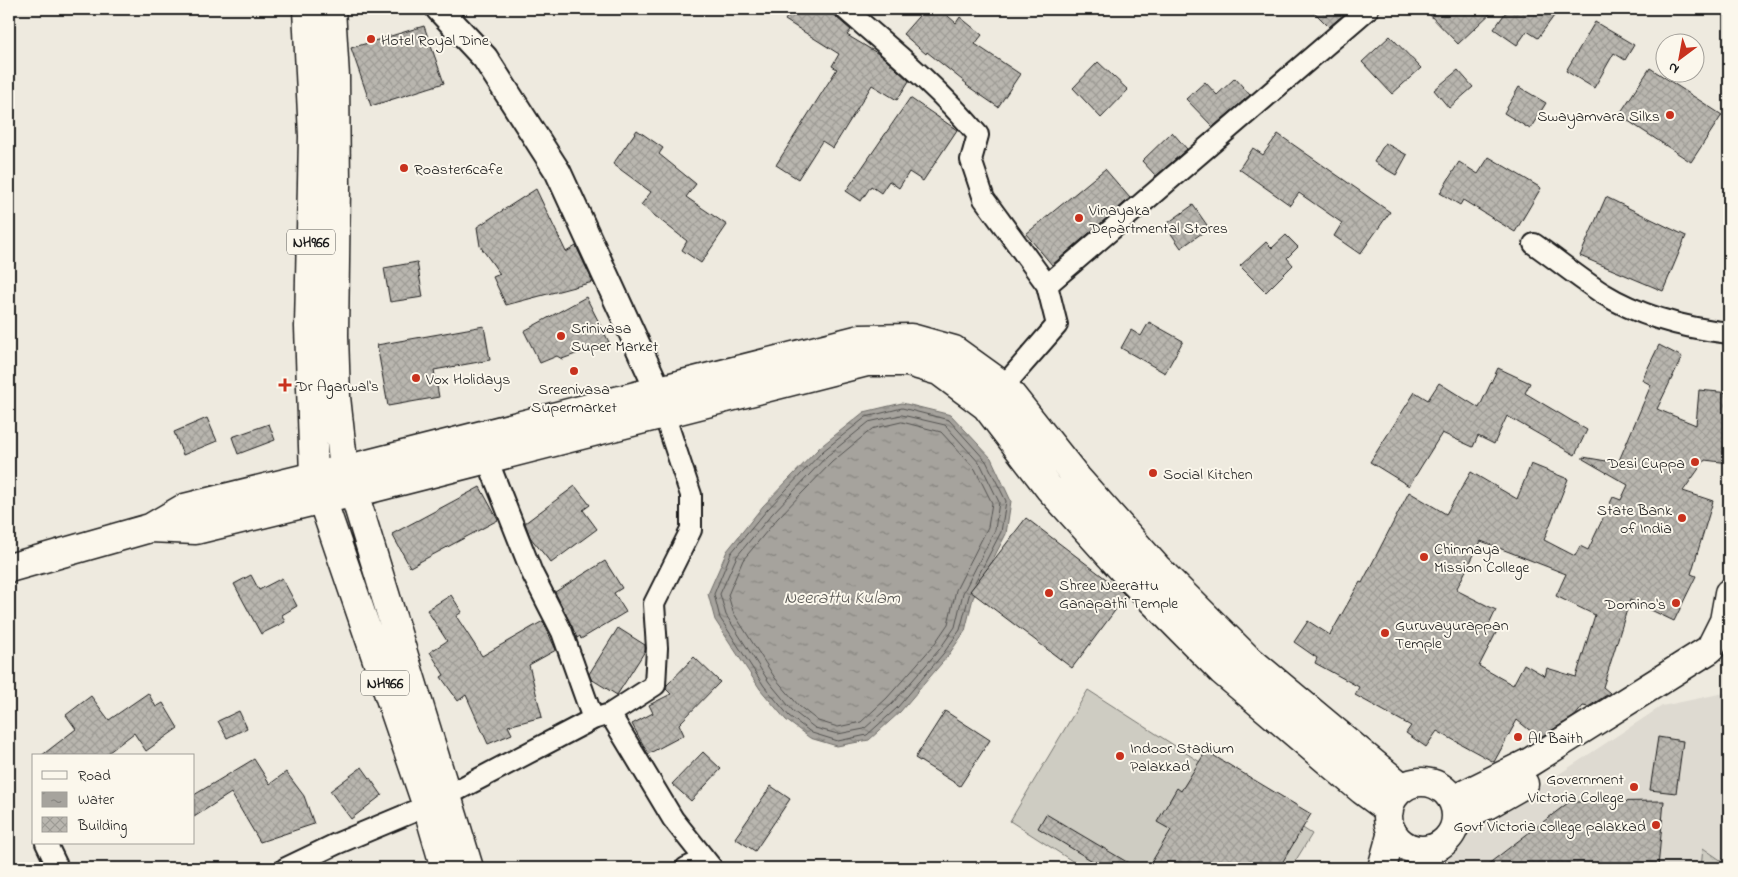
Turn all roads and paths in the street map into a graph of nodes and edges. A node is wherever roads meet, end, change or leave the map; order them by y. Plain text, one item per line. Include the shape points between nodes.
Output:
1 (306, 9) edge
2 (331, 9) edge
3 (439, 9) edge
4 (845, 9) edge
5 (1368, 9) edge
6 (1534, 244) dead end
7 (1047, 285) junction
8 (1729, 333) edge
9 (995, 396) junction
10 (661, 402) junction
11 (487, 459) junction
12 (349, 482) junction
13 (318, 488) junction
14 (9, 568) edge
15 (1729, 593) edge
16 (1727, 623) edge
17 (1729, 652) edge
18 (602, 717) junction
19 (438, 801) junction
20 (1455, 809) junction
21 (1395, 810) junction
22 (46, 844) edge
23 (1428, 859) edge
24 (708, 864) edge
25 (58, 868) edge
26 (286, 868) edge
27 (445, 868) edge
28 (469, 868) edge
29 (686, 868) edge
30 (1382, 868) edge

1 - 13 main road, NH966 via 313,136 309,326
2 - 12 main road, NH966 via 336,186 336,397
3 - 10 street via 485,58 558,172
4 - 7 street via 954,106 978,135 972,160 984,199
5 - 7 street
6 - 8 street via 1603,294 1643,313 1693,328
7 - 9 street via 1057,325
9 - 10 main road via 939,371 908,362 867,362
9 - 21 main road via 1049,488 1133,581 1222,671 1362,790
10 - 11 main road
10 - 12 main road
10 - 18 street via 691,495 691,530 654,604 655,685
11 - 12 main road
11 - 18 street via 532,573
12 - 13 main road
12 - 19 main road, NH966
13 - 14 main road via 196,530 150,528
13 - 19 main road, NH966
15 - 16 main road
16 - 20 main road via 1710,649
17 - 20 main road via 1511,793
18 - 19 street
18 - 24 street
19 - 26 street
19 - 27 main road, NH966
19 - 28 main road, NH966
20 - 21 main road via 1443,789 1430,783 1416,783
20 - 23 main road via 1453,832
21 - 23 main road via 1402,843
21 - 30 main road
22 - 25 street
24 - 29 street

